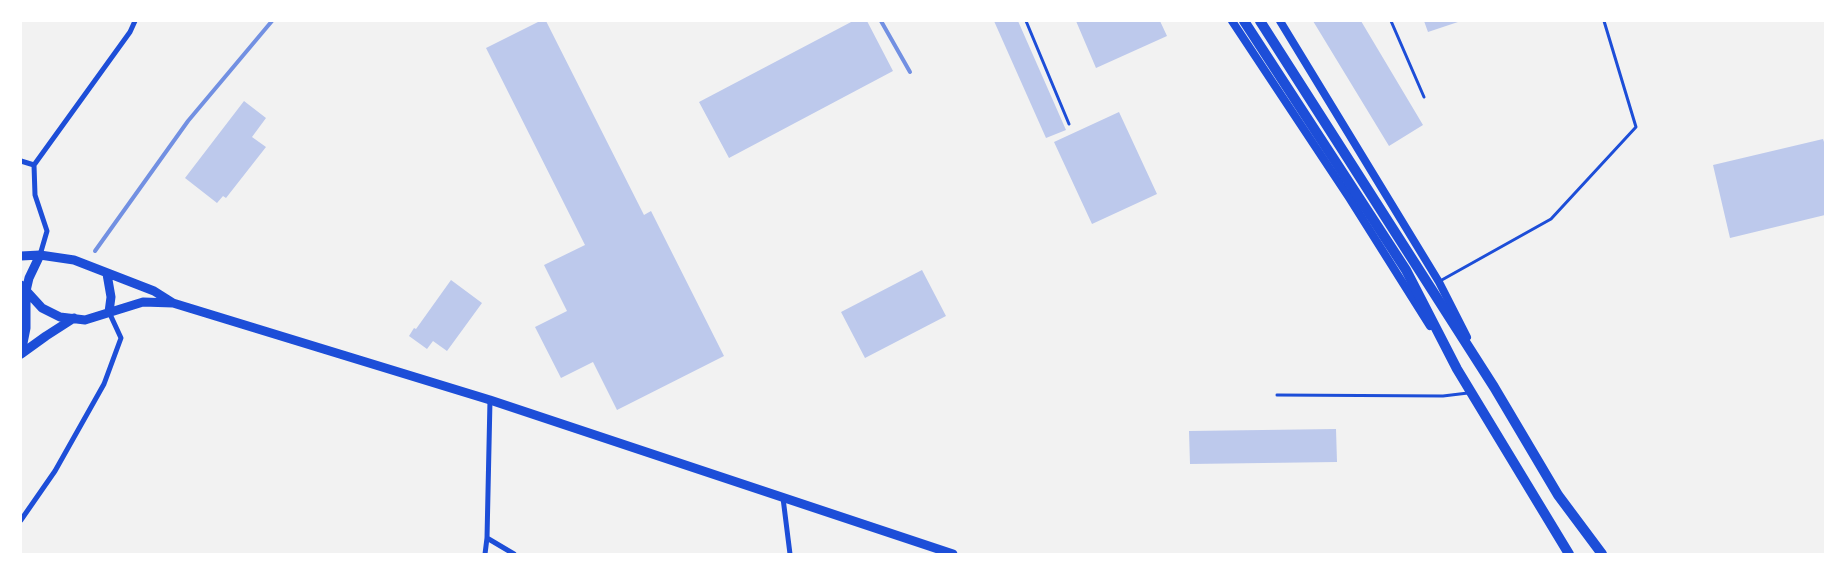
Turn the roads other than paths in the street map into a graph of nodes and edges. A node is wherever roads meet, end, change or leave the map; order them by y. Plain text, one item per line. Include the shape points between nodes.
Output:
1 (135, 21) edge
2 (1026, 21) edge
3 (1232, 21) edge
4 (1244, 21) edge
5 (1260, 21) edge
6 (1280, 21) edge
7 (1391, 21) edge
8 (1604, 21) edge
9 (1424, 97) dead end
10 (1069, 124) dead end
11 (21, 161) edge
12 (34, 165) junction
13 (21, 256) edge
14 (40, 256) junction
15 (107, 274) junction
16 (1439, 282) junction
17 (24, 288) edge
18 (173, 303) junction
19 (109, 312) junction
20 (74, 318) junction
21 (21, 354) edge
22 (1456, 369) junction
23 (1494, 388) junction
24 (1471, 392) junction
25 (1277, 395) dead end
26 (490, 400) junction
27 (783, 498) junction
28 (21, 520) edge
29 (487, 538) junction
30 (790, 553) edge
31 (485, 554) edge
32 (514, 554) edge
33 (953, 554) edge
34 (1570, 554) edge
35 (1602, 554) edge

1 - 12 street
2 - 10 lane
3 - 22 street via 1399,275
4 - 22 highway via 1406,270
5 - 23 highway
6 - 16 street
7 - 9 lane
8 - 16 lane via 1636,127 1550,219
11 - 12 street
12 - 14 street via 36,195 47,231
13 - 14 main road
14 - 15 main road via 74,260
14 - 17 main road
15 - 18 main road via 154,291
15 - 19 main road via 111,297
16 - 23 street
17 - 20 main road via 42,308 60,317
17 - 21 main road via 26,328
18 - 19 main road via 143,302
18 - 26 main road
19 - 20 main road via 85,320
19 - 28 street via 121,338 104,384 55,471
20 - 21 main road
22 - 24 highway
23 - 35 highway via 1558,495
24 - 25 lane via 1443,396
24 - 34 highway
26 - 27 main road
26 - 29 street
27 - 30 street
27 - 33 main road
29 - 31 street
29 - 32 street

